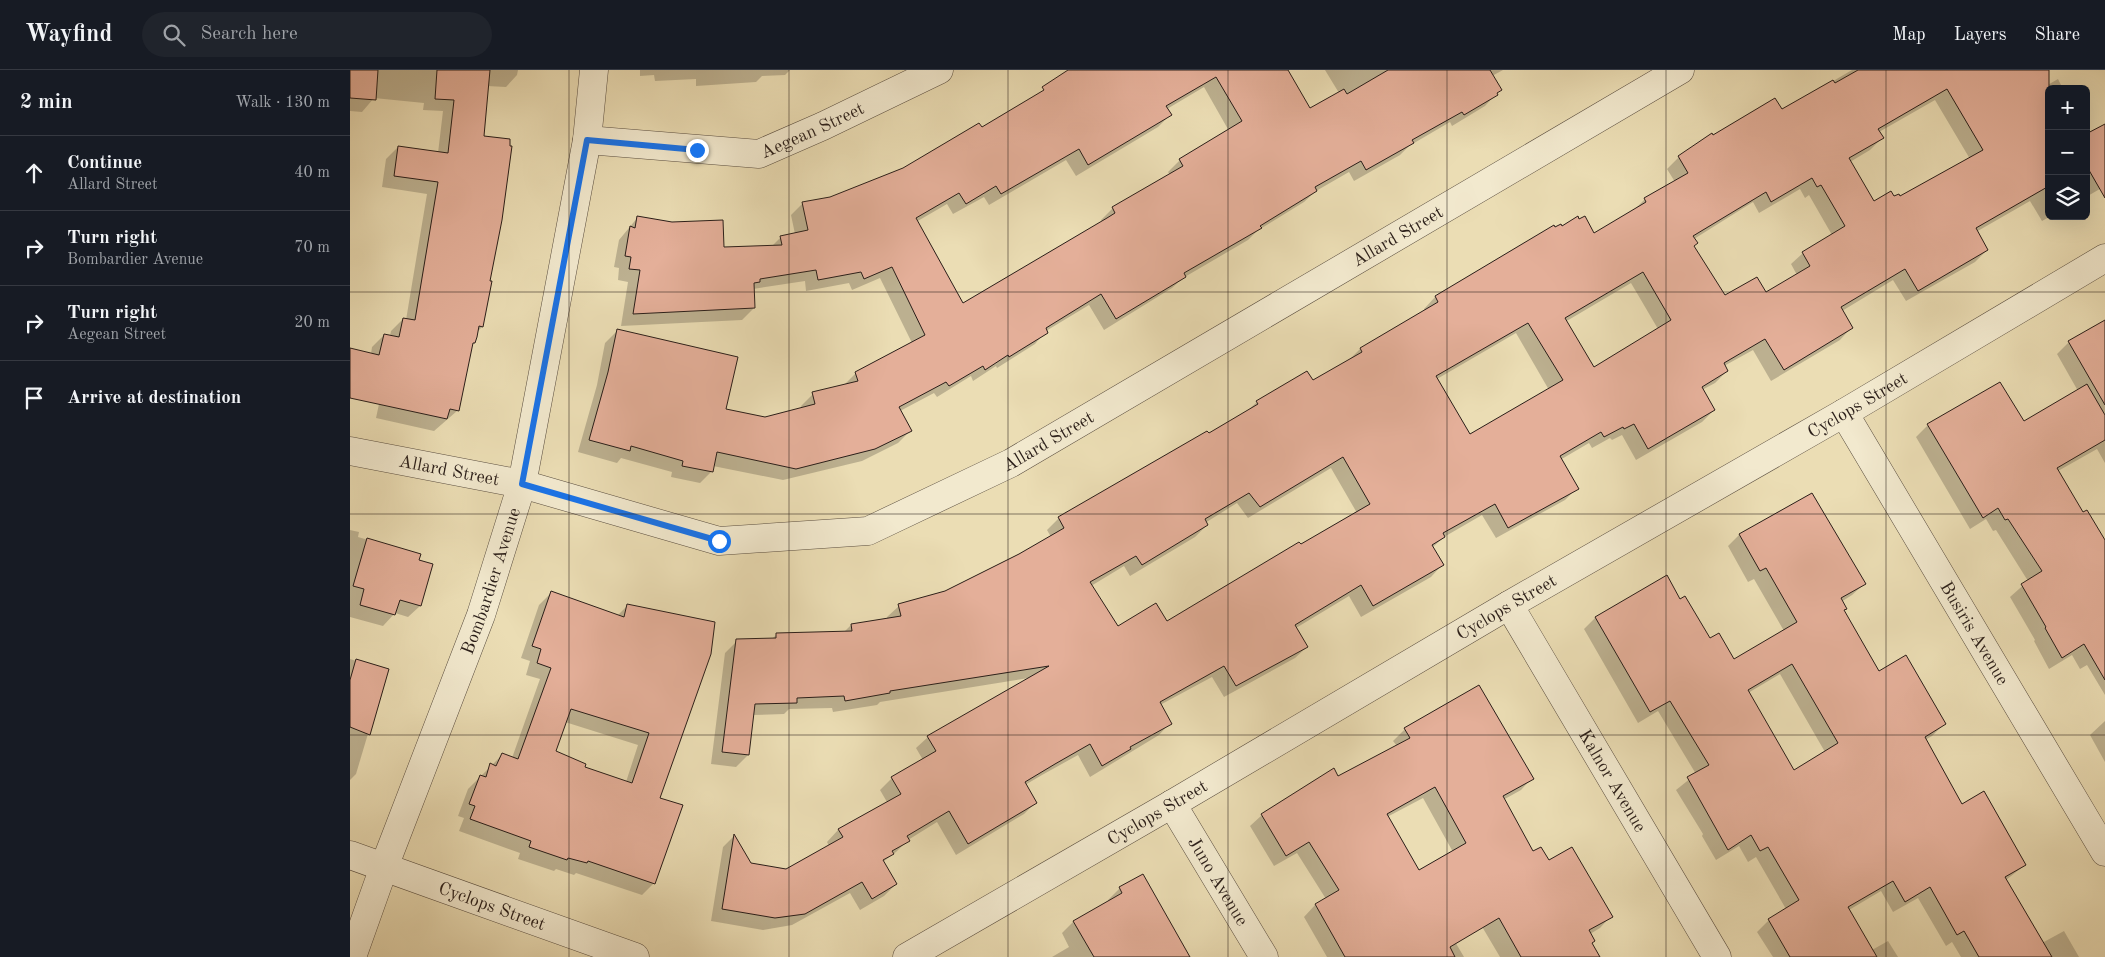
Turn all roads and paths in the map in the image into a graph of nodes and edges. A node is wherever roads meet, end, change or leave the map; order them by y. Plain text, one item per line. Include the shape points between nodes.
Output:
1 (594, 70) edge
2 (939, 70) edge
3 (1680, 70) edge
4 (587, 140) junction
5 (2105, 258) edge
6 (1844, 413) junction
7 (350, 451) edge
8 (522, 484) junction
9 (1509, 605) junction
10 (1172, 804) junction
11 (2105, 852) edge
12 (350, 855) edge
13 (384, 867) junction
14 (352, 957) edge
15 (635, 957) edge
16 (907, 957) edge
17 (1264, 957) edge
18 (1717, 957) edge

1 - 4 street, Bombardier Avenue
2 - 4 street, Aegean Street via 759,154
3 - 8 street, Allard Street via 1011,463 868,531 719,541
4 - 8 street, Bombardier Avenue
5 - 6 street, Cyclops Street
6 - 9 street, Cyclops Street
6 - 11 street, Busiris Avenue
7 - 8 street, Allard Street
8 - 13 street, Bombardier Avenue via 481,615
9 - 10 street, Cyclops Street
9 - 18 street, Kalnor Avenue
10 - 16 street, Cyclops Street
10 - 17 street, Juno Avenue
12 - 13 street, Cyclops Street
13 - 14 street, Bombardier Avenue
13 - 15 street, Cyclops Street

